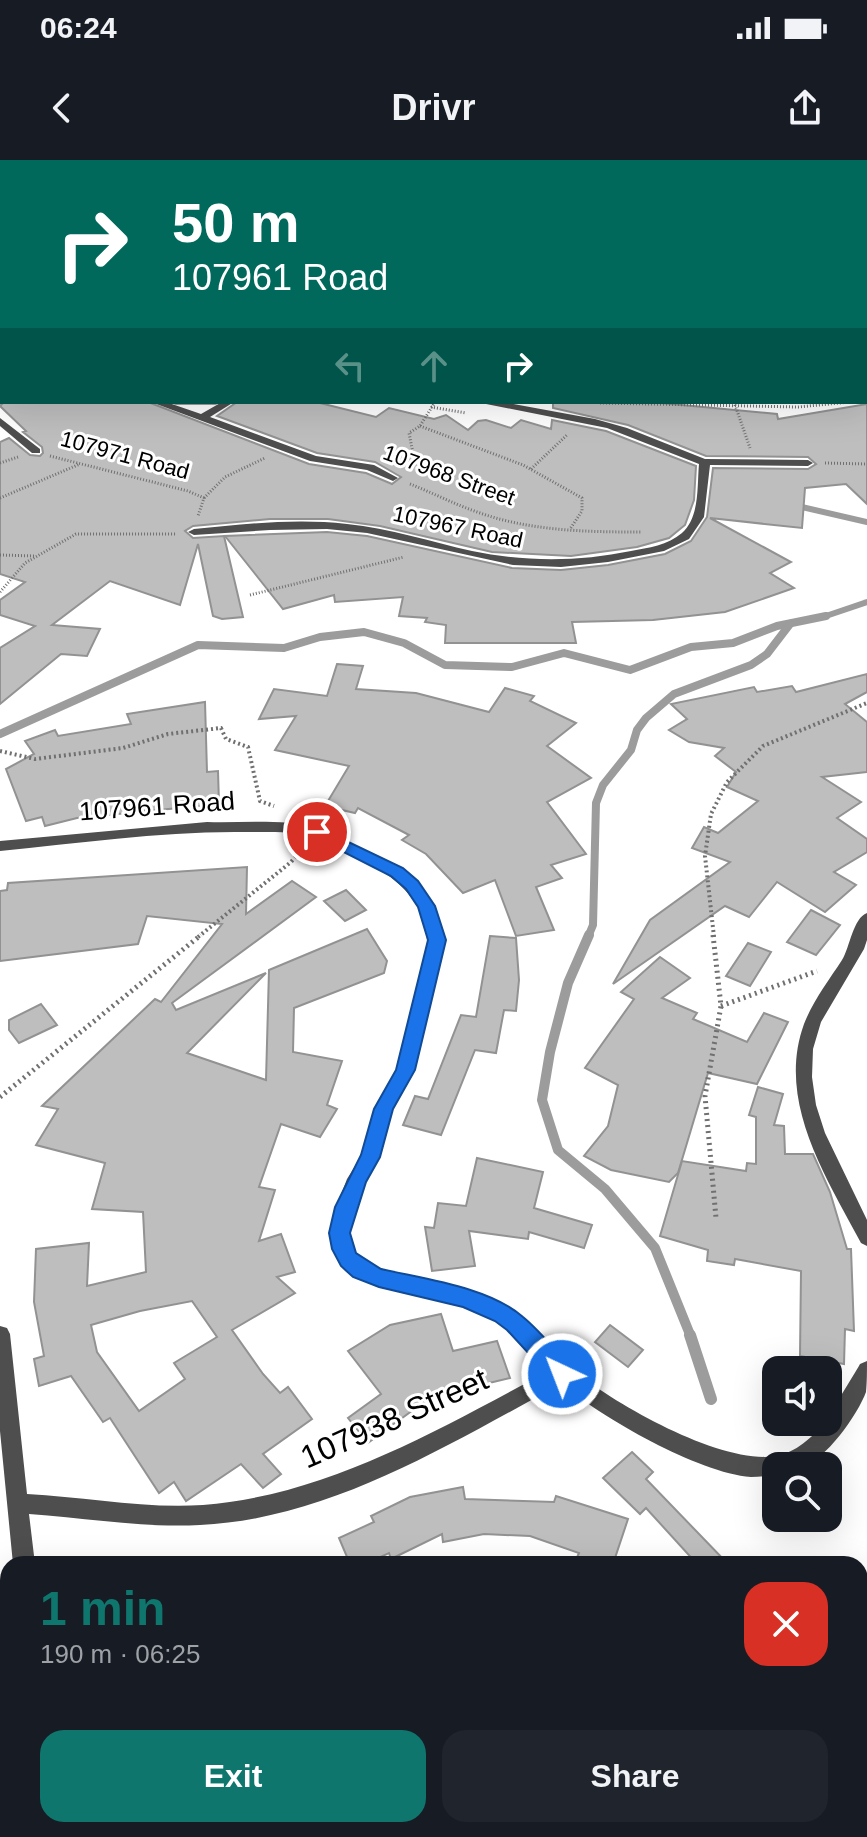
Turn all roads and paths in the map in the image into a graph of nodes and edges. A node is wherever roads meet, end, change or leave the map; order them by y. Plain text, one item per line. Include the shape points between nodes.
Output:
1 (162, 404) edge
2 (226, 404) edge
3 (434, 404) edge
4 (499, 404) edge
5 (735, 404) edge
6 (829, 404) edge
7 (202, 418) junction
8 (0, 421) edge
9 (420, 426) junction
10 (569, 433) dead end
11 (284, 450) junction
12 (36, 451) joint
13 (705, 462) junction
14 (808, 463) joint
15 (81, 464) junction
16 (755, 464) junction
17 (867, 464) edge
18 (531, 469) junction
19 (393, 478) junction
20 (0, 498) edge
21 (204, 498) junction
22 (570, 529) junction
23 (194, 532) junction
24 (645, 532) dead end
25 (444, 547) junction
26 (0, 555) edge
27 (35, 556) junction
28 (0, 592) edge
29 (250, 595) dead end
30 (867, 703) edge
31 (0, 751) edge
32 (317, 832) junction
33 (0, 846) edge
34 (867, 918) edge
35 (851, 958) junction
36 (721, 1006) junction
37 (0, 1097) edge
38 (716, 1218) dead end
39 (867, 1238) edge
40 (0, 1334) edge
41 (867, 1370) edge
42 (562, 1374) junction
43 (17, 1503) junction
44 (23, 1556) edge

1 - 7 street, 107968 Street
2 - 7 street
3 - 9 path
4 - 13 street via 611,427
5 - 6 path
5 - 16 path
7 - 11 street, 107968 Street
8 - 12 street, 107971 Road
9 - 18 path
9 - 19 path via 409,433 413,453
10 - 18 path
11 - 19 street, 107968 Street via 370,467
11 - 21 path, 107971 Road via 225,477
12 - 15 path, 107971 Road
13 - 16 street
13 - 25 street, 107967 Road via 697,519 678,542 581,563 512,561
14 - 16 street
14 - 17 path
15 - 20 path
15 - 21 path, 107971 Road
18 - 22 path via 582,498 582,511
19 - 22 path, 107968 Street via 481,513
21 - 23 path, 107971 Road
22 - 24 path, 107968 Street
23 - 25 street, 107967 Road via 317,525 377,531
23 - 27 path via 76,534
25 - 29 path
26 - 27 path
27 - 28 path
30 - 36 path via 763,746 727,782 711,814 705,856
31 - 32 path, 107961 Road via 35,759 221,728 226,739 248,747 260,801 297,816
32 - 33 street, 107961 Road via 249,825
32 - 37 path via 291,862
32 - 42 street, 107961 Road via 397,872 412,885 426,906 437,940 406,1070 383,1109 370,1157 345,1207 339,1233 343,1249 348,1260 379,1278 466,1298 502,1314
34 - 35 street
35 - 36 path
35 - 39 street via 813,1022 804,1052 804,1089 824,1147
36 - 38 path via 705,1096
40 - 43 street
41 - 42 street via 846,1410 811,1453 755,1468 672,1441
42 - 43 street, 107938 Street via 389,1462 284,1502 199,1515
43 - 44 street

